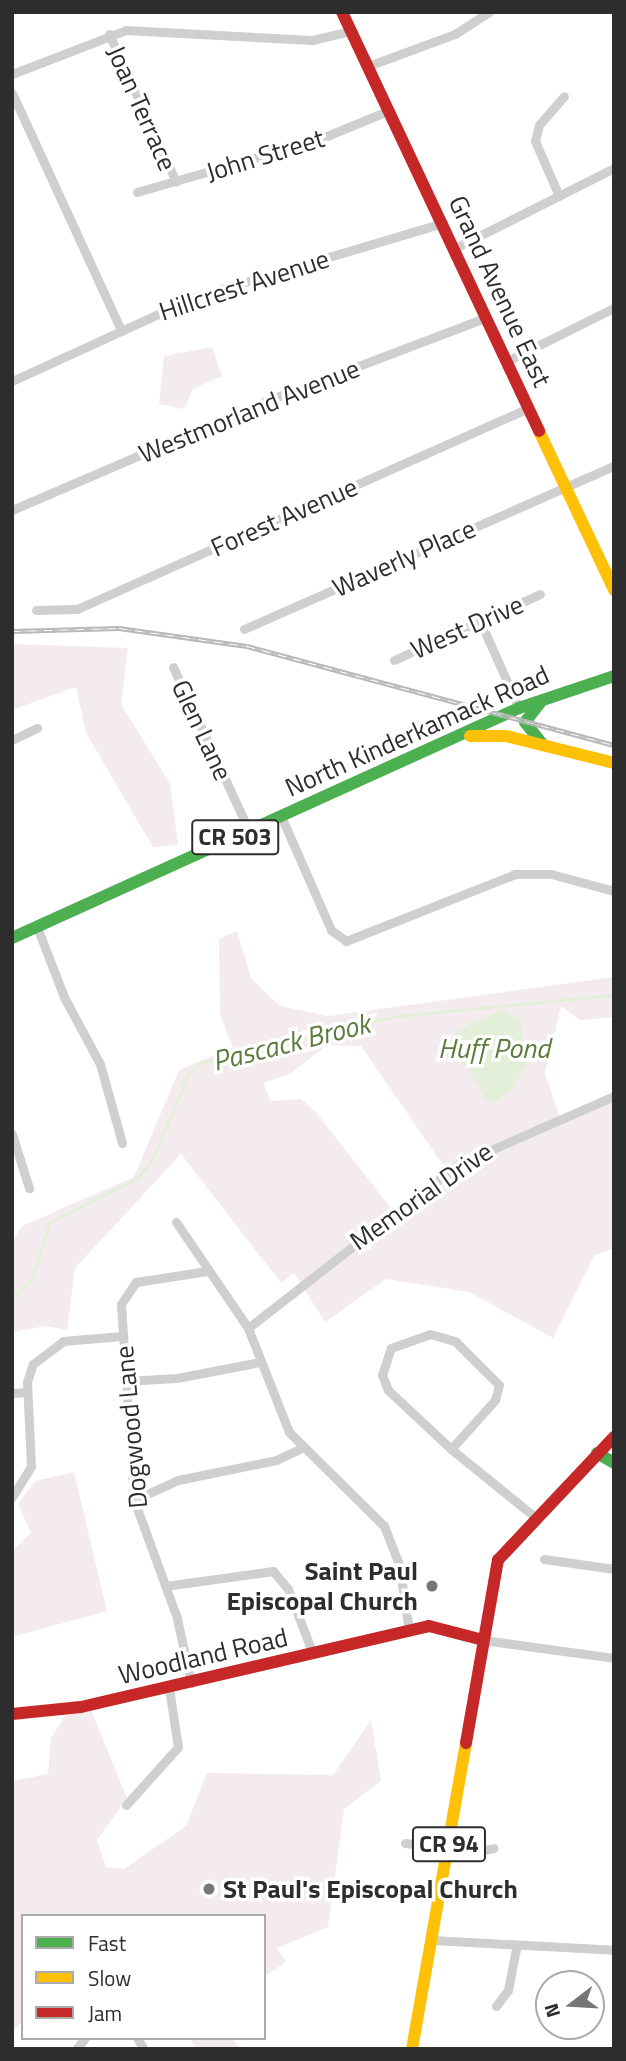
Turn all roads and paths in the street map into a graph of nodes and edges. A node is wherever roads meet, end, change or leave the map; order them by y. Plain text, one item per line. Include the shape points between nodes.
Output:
1 (342, 12) edge
2 (489, 12) edge
3 (350, 31) junction
4 (109, 34) junction
5 (368, 66) junction
6 (12, 74) edge
7 (12, 93) edge
8 (564, 96) dead end
9 (390, 110) junction
10 (614, 168) edge
11 (176, 182) junction
12 (137, 192) dead end
13 (559, 195) junction
14 (443, 223) junction
15 (455, 248) junction
16 (614, 308) edge
17 (487, 317) junction
18 (121, 330) junction
19 (507, 362) junction
20 (13, 378) edge
21 (528, 408) junction
22 (614, 466) edge
23 (566, 490) junction
24 (12, 510) edge
25 (614, 590) edge
26 (540, 594) dead end
27 (36, 610) dead end
28 (480, 621) junction
29 (244, 629) dead end
30 (394, 660) dead end
31 (173, 667) dead end
32 (614, 676) edge
33 (563, 691) junction
34 (519, 708) junction
35 (525, 722) junction
36 (37, 728) dead end
37 (459, 738) junction
38 (12, 740) edge
39 (542, 744) junction
40 (614, 763) edge
41 (281, 816) junction
42 (249, 831) junction
43 (614, 891) edge
44 (37, 927) junction
45 (12, 938) edge
46 (614, 1096) edge
47 (12, 1134) edge
48 (122, 1143) dead end
49 (29, 1188) dead end
50 (176, 1222) dead end
51 (207, 1271) junction
52 (248, 1328) junction
53 (122, 1336) junction
54 (260, 1362) junction
55 (124, 1381) junction
56 (27, 1392) junction
57 (12, 1394) edge
58 (614, 1437) edge
59 (304, 1447) junction
60 (450, 1449) junction
61 (597, 1453) junction
62 (614, 1463) edge
63 (12, 1497) edge
64 (134, 1500) junction
65 (535, 1517) junction
66 (544, 1559) dead end
67 (614, 1569) edge
68 (165, 1586) junction
69 (409, 1631) junction
70 (483, 1640) junction
71 (313, 1654) junction
72 (614, 1657) edge
73 (191, 1684) junction
74 (169, 1688) junction
75 (12, 1713) edge
76 (126, 1805) dead end
77 (405, 1843) dead end
78 (494, 1848) dead end
79 (448, 1850) junction
80 (432, 1940) junction
81 (516, 1949) junction
82 (614, 1950) edge
83 (496, 2007) dead end
84 (412, 2049) edge

1 - 3 main road, Grand Avenue East
2 - 5 street via 455,33
3 - 4 street via 312,40 159,29
3 - 5 main road, Grand Avenue East
4 - 6 street
4 - 11 street, Joan Terrace
5 - 9 main road, Grand Avenue East
7 - 18 street
8 - 13 street via 539,125 535,141
9 - 11 street, John Street via 317,140
9 - 14 main road, Grand Avenue East
10 - 13 street
11 - 12 street, John Street
13 - 15 street
14 - 15 main road, Grand Avenue East
14 - 18 street, Hillcrest Avenue via 228,286
15 - 17 main road, Grand Avenue East
16 - 19 street
17 - 19 main road, Grand Avenue East
17 - 24 street, Westmorland Avenue via 253,406
18 - 20 street, Hillcrest Avenue
19 - 21 main road, Grand Avenue East
21 - 23 main road, Grand Avenue East
21 - 27 street, Forest Avenue via 77,609
22 - 23 street, Waverly Place
23 - 25 main road, Grand Avenue East
23 - 29 street, Waverly Place
26 - 28 street, West Drive
28 - 30 street, West Drive
28 - 34 street
31 - 42 street, Glen Lane
32 - 33 main road, North Kinderkamack Road / CR 503
33 - 34 main road, North Kinderkamack Road / CR 503
33 - 35 main road via 535,706
34 - 35 main road
34 - 37 main road, North Kinderkamack Road / CR 503
35 - 39 main road
36 - 38 street
37 - 39 main road, CR 503 via 489,734
37 - 41 main road, North Kinderkamack Road / CR 503
39 - 40 main road, CR 503
41 - 42 main road, North Kinderkamack Road / CR 503
41 - 43 street via 331,930 346,942 515,874 551,874
42 - 44 main road, North Kinderkamack Road / CR 503
44 - 45 main road, North Kinderkamack Road / CR 503
44 - 48 street via 64,997 100,1064
46 - 52 street, Memorial Drive via 481,1150 395,1210
47 - 49 street
50 - 51 street
51 - 52 street
51 - 53 street, Dogwood Lane via 130,1286 121,1304
52 - 54 street
53 - 55 street, Dogwood Lane
53 - 56 street via 54,1344 33,1364
54 - 55 street via 177,1378
54 - 59 street via 276,1412
55 - 64 street, Dogwood Lane
56 - 57 street
56 - 63 street via 32,1458
58 - 61 main road, CR 94
59 - 64 street via 276,1460 178,1480
59 - 69 street via 384,1526 399,1564
60 - 60 street via 384,1383 383,1360 398,1343 430,1334 447,1337 496,1380 498,1395
60 - 65 street
61 - 62 main road
61 - 65 main road, CR 94
64 - 68 street, Dogwood Lane
65 - 70 main road, CR 94 via 498,1560
66 - 67 street
68 - 71 street via 273,1571 288,1589
68 - 73 street, Dogwood Lane
69 - 70 main road, Woodland Road via 429,1626
69 - 71 main road, Woodland Road
70 - 72 street
70 - 79 main road, CR 94
71 - 73 main road, Woodland Road
73 - 74 main road, Woodland Road
74 - 75 main road, Woodland Road
74 - 76 street via 178,1747
77 - 79 street
78 - 79 street
79 - 80 main road, CR 94
80 - 81 street
80 - 84 main road, CR 94
81 - 82 street
81 - 83 street via 508,1990

